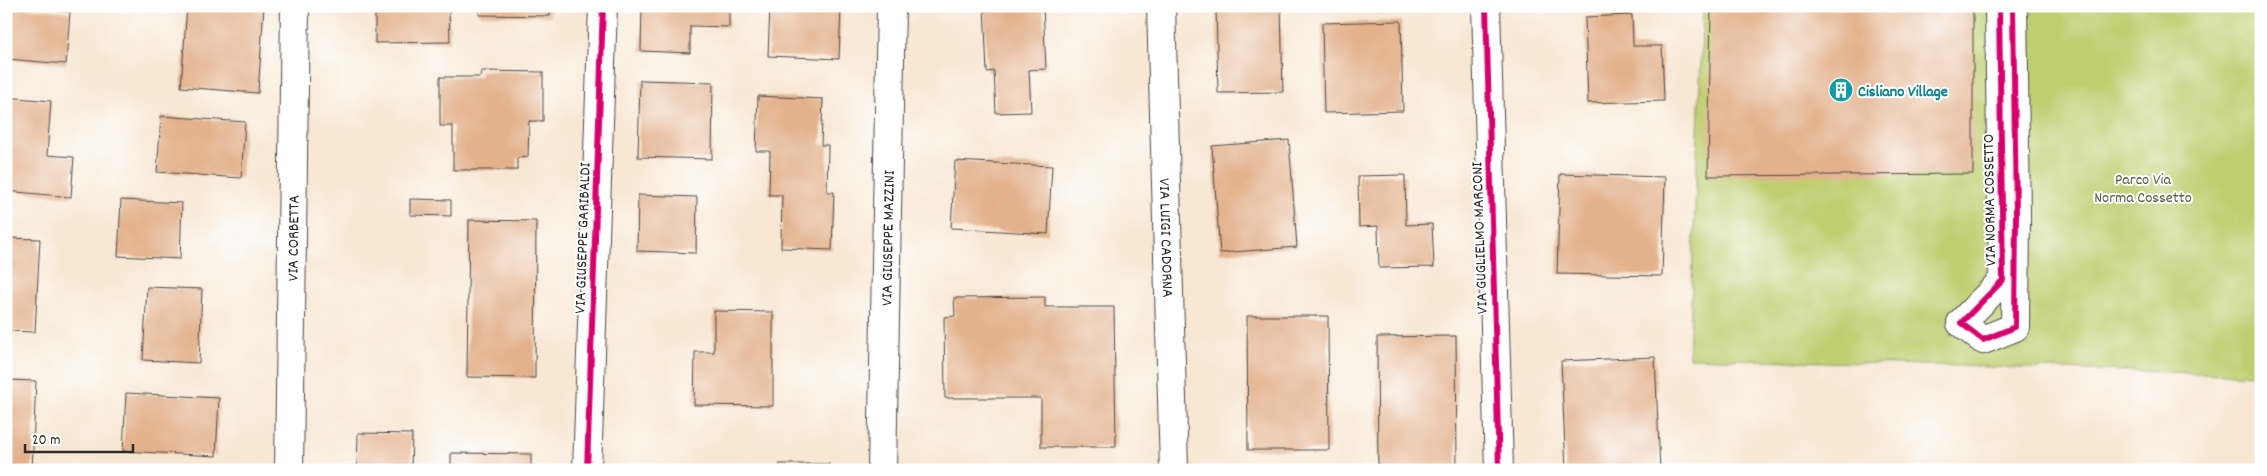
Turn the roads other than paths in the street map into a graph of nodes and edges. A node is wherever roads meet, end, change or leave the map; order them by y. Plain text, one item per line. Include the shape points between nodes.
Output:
1 (295, 6) edge
2 (603, 6) edge
3 (891, 6) edge
4 (1161, 6) edge
5 (1486, 6) edge
6 (1999, 6) edge
7 (2013, 6) edge
8 (290, 470) edge
9 (587, 470) edge
10 (882, 470) edge
11 (1174, 470) edge
12 (1499, 470) edge

1 - 8 street, VIA CORBETTA
2 - 9 street, VIA GIUSEPPE GARIBALDI
3 - 10 street, VIA GIUSEPPE MAZZINI
4 - 11 street, VIA LUIGI CADORNA
5 - 12 street, VIA GUGLIELMO MARCONI
6 - 7 street, VIA NORMA COSSETTO via 2003,280 1961,322 1983,340 2014,327

